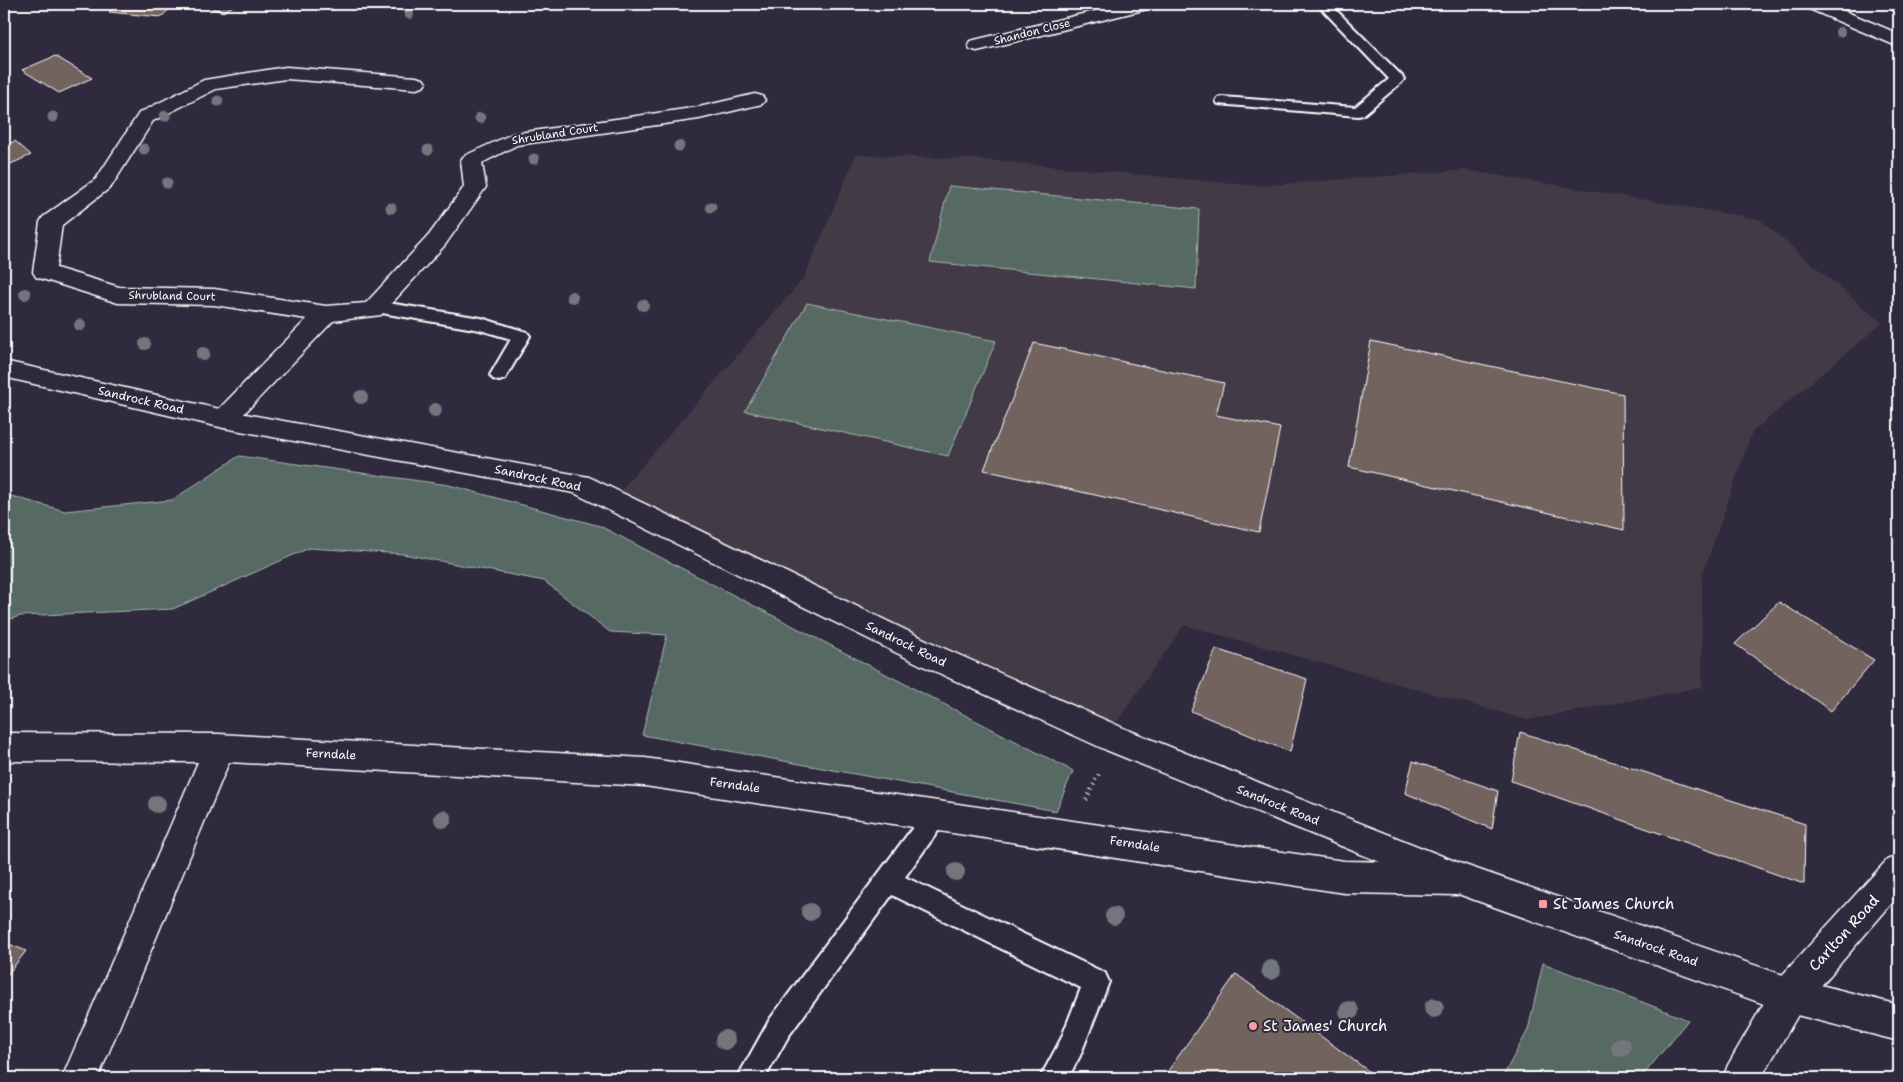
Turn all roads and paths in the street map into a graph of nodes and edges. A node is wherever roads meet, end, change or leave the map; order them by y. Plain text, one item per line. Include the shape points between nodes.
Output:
1 (1145, 4) edge
2 (1323, 4) edge
3 (1813, 4) edge
4 (1899, 41) edge
5 (977, 46) dead end
6 (416, 83) dead end
7 (756, 100) dead end
8 (1223, 100) dead end
9 (376, 307) junction
10 (326, 314) junction
11 (4, 369) edge
12 (499, 375) dead end
13 (224, 418) junction
14 (1117, 740) junction
15 (4, 747) edge
16 (219, 748) junction
17 (936, 815) junction
18 (1068, 834) junction
19 (1899, 871) edge
20 (1461, 879) junction
21 (888, 880) junction
22 (1789, 994) junction
23 (1899, 1023) edge
24 (80, 1078) edge
25 (750, 1078) edge
26 (1053, 1078) edge
27 (1741, 1078) edge

1 - 5 street, Shandon Close
2 - 8 lane via 1397,79 1358,112
3 - 4 street
6 - 10 street, Shrubland Court via 286,73 211,84 146,117 104,183 51,222 44,272 118,295 214,297
7 - 9 street, Shrubland Court via 699,113 512,140 471,160 474,187 436,240
9 - 10 street, Shrubland Court via 374,310
9 - 12 lane via 481,324 520,336
10 - 13 street
11 - 13 street, Sandrock Road
13 - 14 street, Sandrock Road via 580,484 931,656
14 - 18 path
14 - 20 street, Sandrock Road
15 - 16 street, Ferndale
16 - 17 street, Ferndale via 645,772
16 - 24 street
17 - 18 street, Ferndale
17 - 21 lane
18 - 20 street, Ferndale via 1344,876
19 - 22 street, Carlton Road
20 - 22 street, Sandrock Road
21 - 25 lane via 779,1028
21 - 26 lane via 1096,982 1071,1047
22 - 23 street, Sandrock Road
22 - 27 street, Carlton Road

